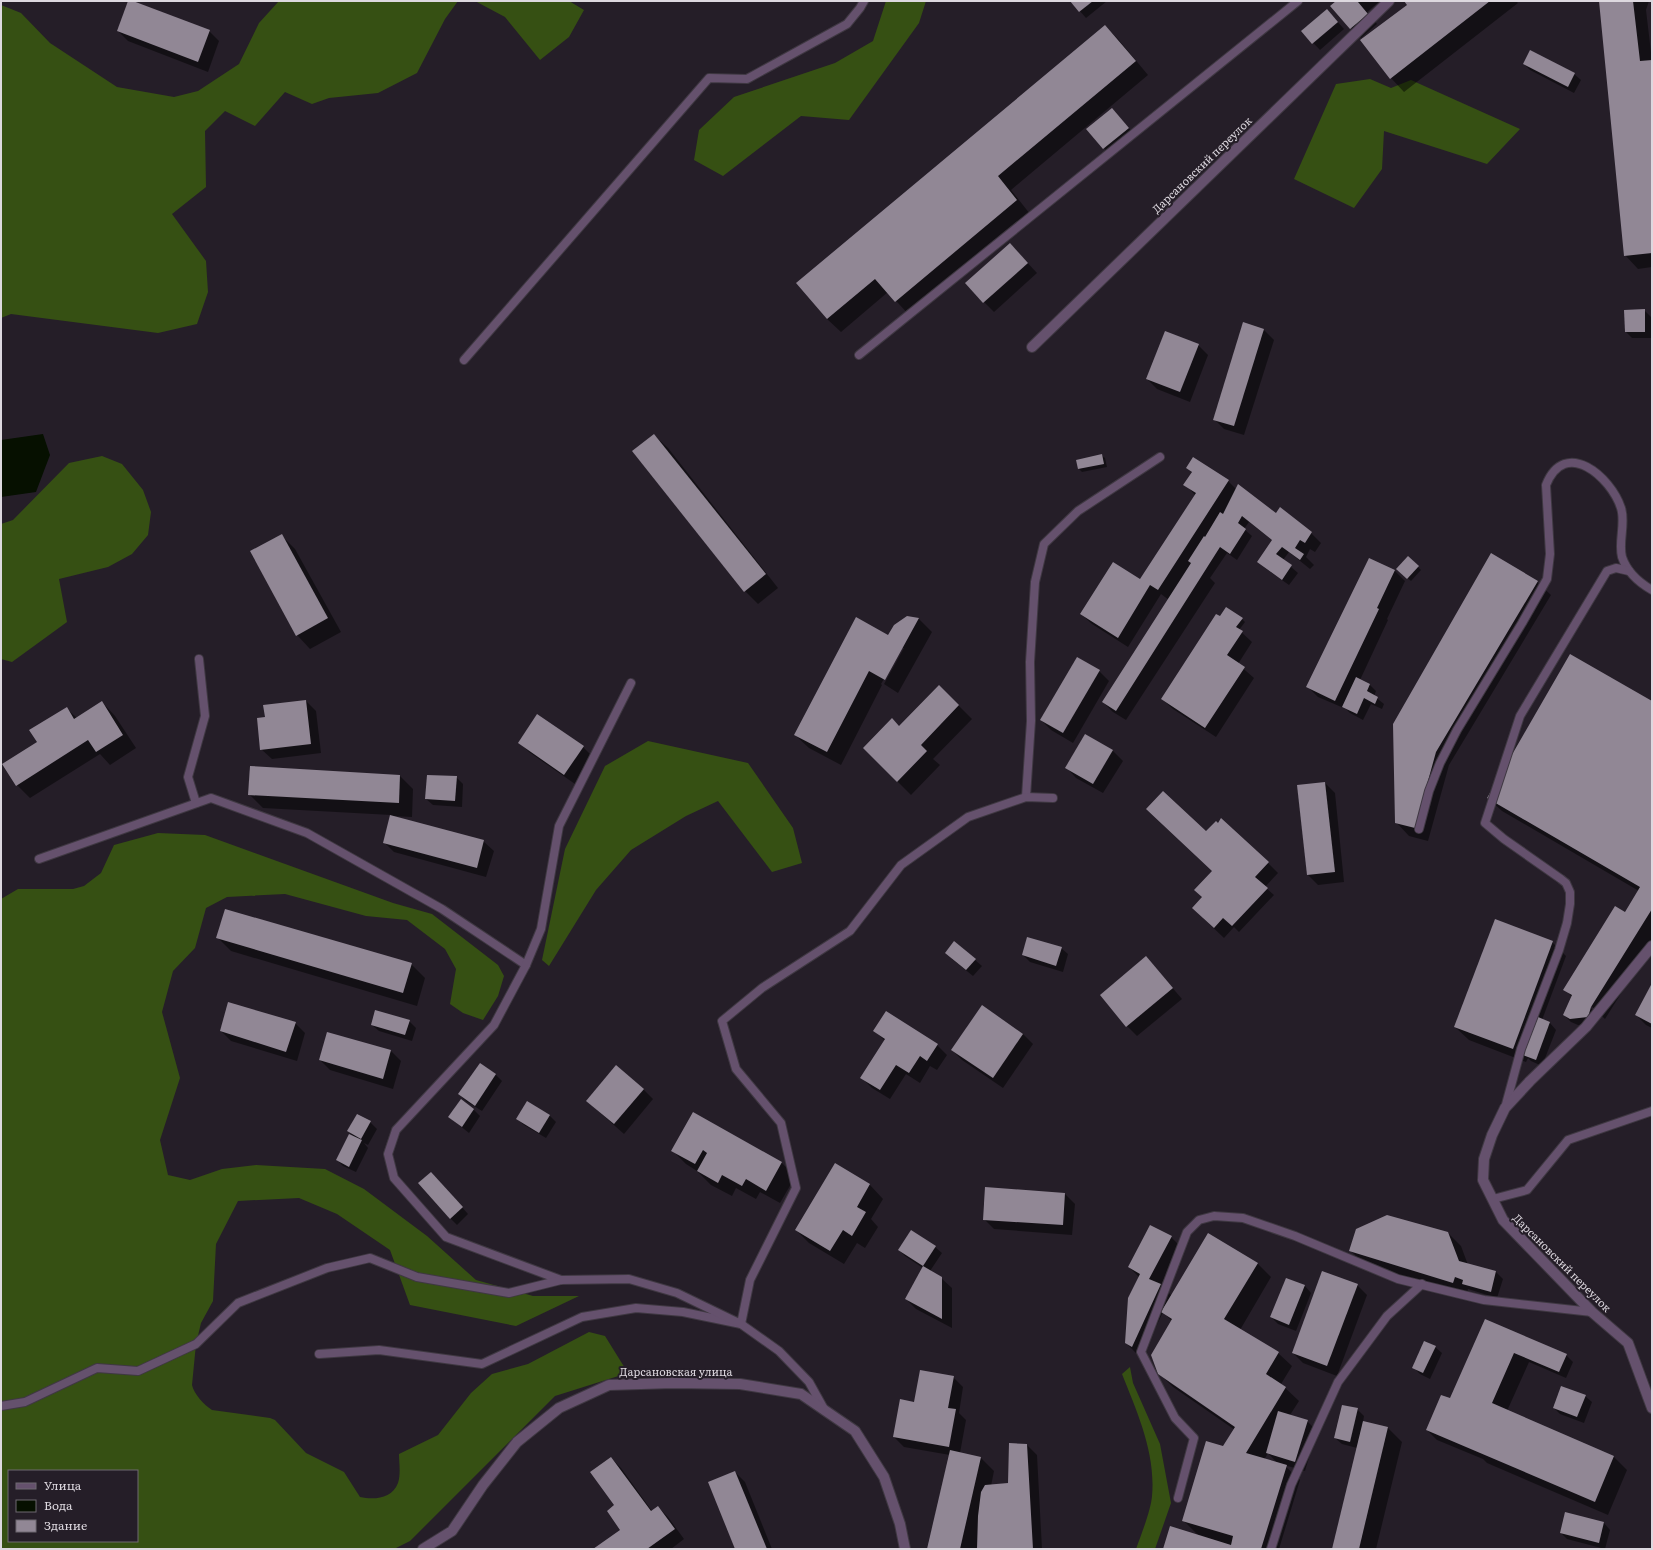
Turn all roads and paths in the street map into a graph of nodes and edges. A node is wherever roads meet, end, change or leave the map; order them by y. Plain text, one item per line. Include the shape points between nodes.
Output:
1 (864, 1) edge
2 (1298, 1) edge
3 (1389, 1) edge
4 (1032, 347) dead end
5 (859, 355) dead end
6 (464, 360) dead end
7 (1160, 457) dead end
8 (1629, 571) junction
9 (1652, 590) edge
10 (199, 659) dead end
11 (631, 683) dead end
12 (1026, 797) junction
13 (1053, 798) dead end
14 (196, 803) junction
15 (1419, 829) dead end
16 (39, 859) dead end
17 (1652, 946) edge
18 (526, 965) junction
19 (1505, 1108) junction
20 (1652, 1110) edge
21 (1493, 1199) junction
22 (561, 1280) junction
23 (1422, 1284) junction
24 (1592, 1312) junction
25 (741, 1324) junction
26 (319, 1354) dead end
27 (1, 1406) edge
28 (1652, 1408) edge
29 (824, 1410) junction
30 (1178, 1498) dead end
31 (423, 1549) edge
32 (905, 1549) edge
33 (1270, 1549) edge

1 - 6 lane via 847,24 747,79 709,78
2 - 5 lane
3 - 4 street, Дарсановский переулок
7 - 12 lane via 1078,511 1044,544 1035,582
8 - 9 lane via 1641,584
8 - 15 lane via 1622,556 1622,510 1614,491 1603,478 1580,463 1558,467 1550,475 1546,485 1550,554 1547,579 1443,757 1429,791
8 - 19 lane via 1616,568 1608,571 1520,716 1485,823 1566,883 1570,892 1563,936 1521,1049
10 - 14 lane via 205,716 188,777
11 - 18 lane via 560,826 540,929
12 - 13 lane
12 - 25 lane via 968,817 901,865 850,931 762,988 722,1021 736,1069 781,1123 796,1188 750,1280
14 - 16 lane
14 - 18 lane via 210,798 307,832 442,909
17 - 19 street, Дарсановский переулок via 1586,1027
18 - 22 lane via 494,1025 396,1130 388,1154 394,1178 446,1237
19 - 21 street, Дарсановский переулок via 1484,1159 1483,1180
20 - 21 lane via 1568,1140 1527,1190
21 - 24 street, Дарсановский переулок via 1503,1220
22 - 25 lane via 629,1279 677,1293
22 - 27 lane via 509,1293 417,1277 370,1258 327,1268 238,1303 196,1344 138,1371 97,1368 25,1402
23 - 24 lane via 1484,1300
23 - 30 lane via 1398,1279 1295,1236 1243,1218 1214,1216 1199,1220 1187,1232 1141,1352 1175,1418 1194,1438
23 - 33 lane via 1387,1316 1338,1382 1291,1485
24 - 28 street, Дарсановский переулок via 1628,1343
25 - 26 lane via 683,1312 636,1308 582,1317 482,1364 379,1350
25 - 29 lane via 779,1351 809,1382
29 - 31 street, Дарсановская улица via 801,1394 747,1385 609,1384 559,1408 516,1442 452,1531
29 - 32 street, Дарсановская улица via 855,1431 884,1477 900,1524

